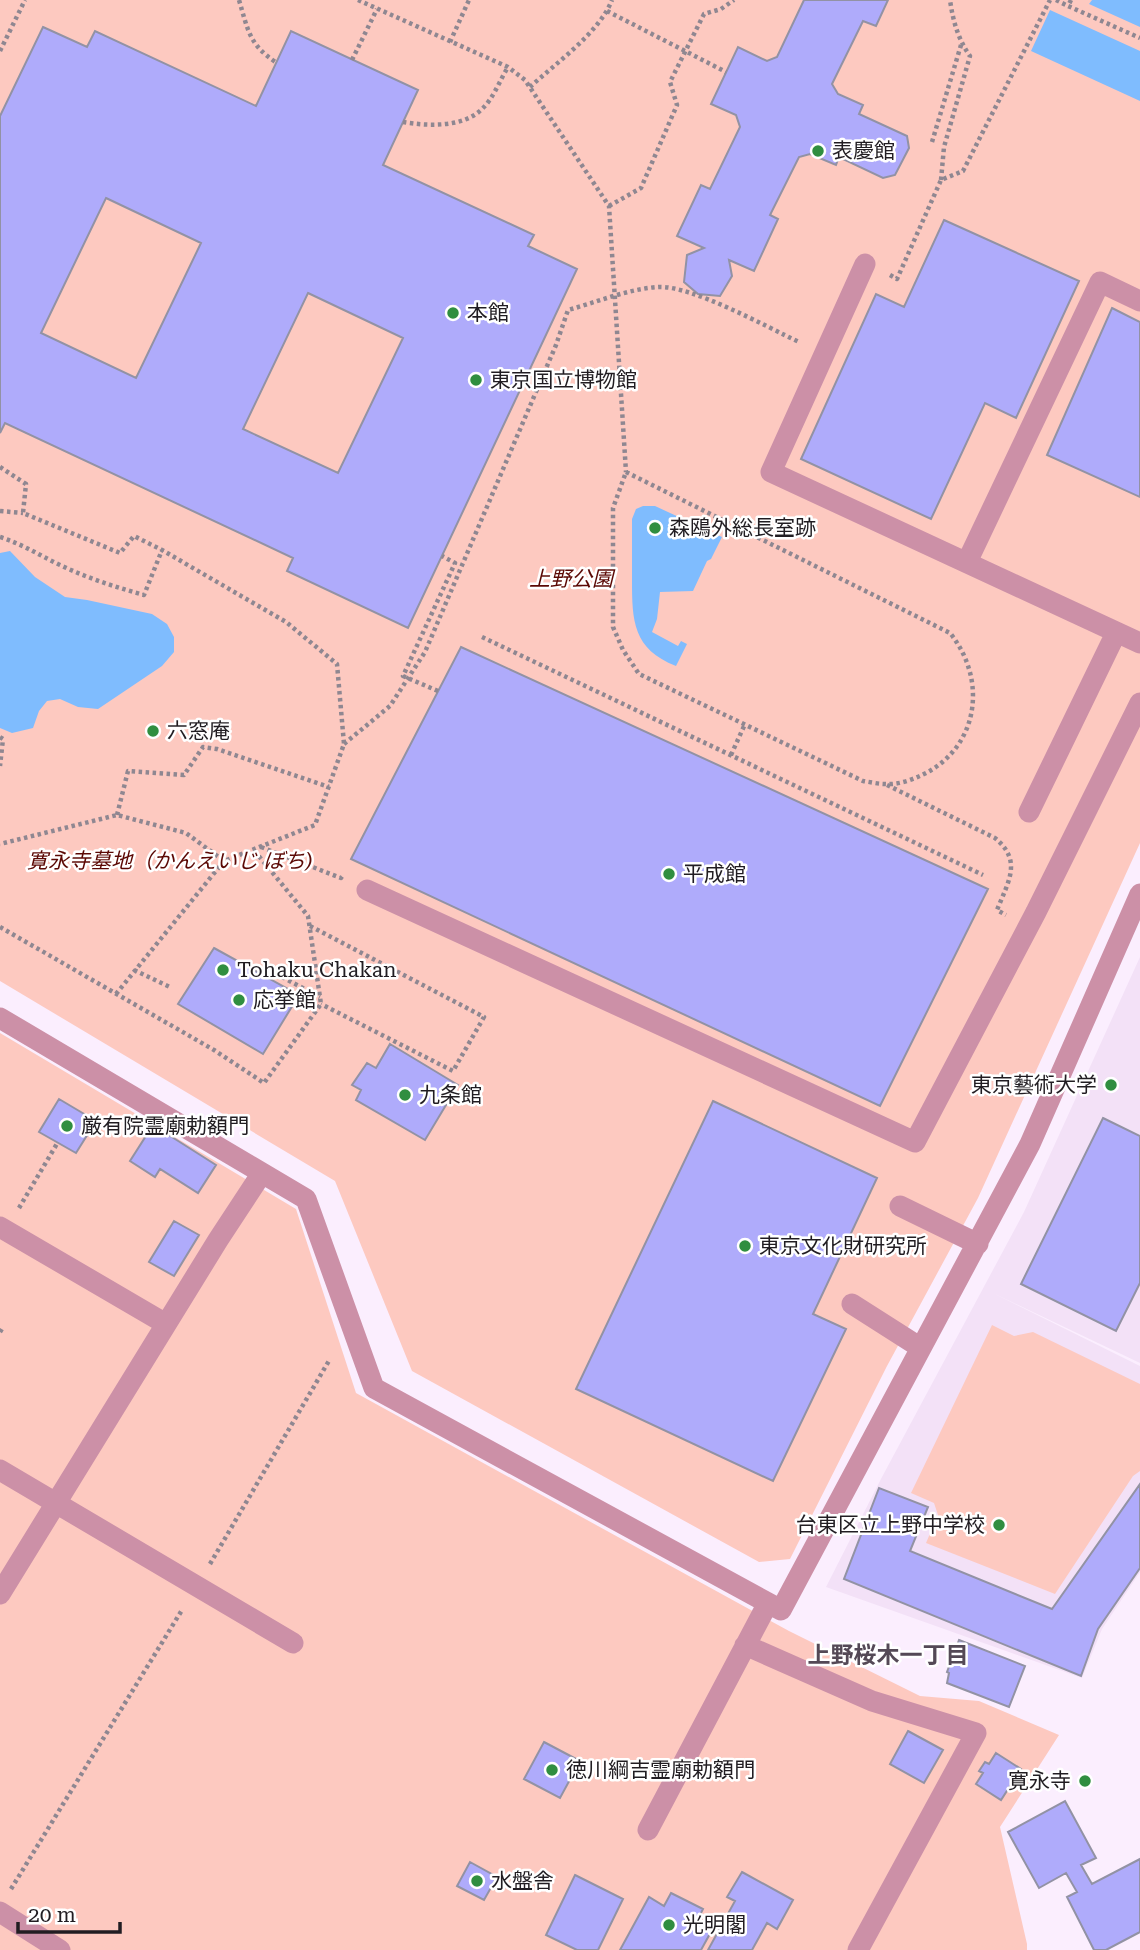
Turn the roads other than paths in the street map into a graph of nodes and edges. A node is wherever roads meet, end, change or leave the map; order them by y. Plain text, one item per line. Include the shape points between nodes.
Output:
1 (865, 264) road end
2 (1140, 300) edge
3 (967, 562) junction
4 (1116, 633) junction
5 (1140, 643) edge
6 (1140, 702) edge
7 (1029, 812) dead end
8 (367, 890) road end
9 (1140, 894) edge
10 (0, 1018) edge
11 (262, 1173) junction
12 (900, 1206) dead end
13 (3, 1228) edge
14 (978, 1244) junction
15 (852, 1304) dead end
16 (166, 1324) junction
17 (922, 1348) junction
18 (0, 1470) edge
19 (55, 1503) junction
20 (0, 1594) edge
21 (768, 1603) junction
22 (293, 1643) dead end
23 (745, 1645) junction
24 (648, 1830) dead end
25 (4, 1904) edge
26 (60, 1950) edge
27 (858, 1950) edge

1 - 3 street via 771,472
2 - 3 street via 1100,282
3 - 4 street
4 - 5 street
4 - 7 street
6 - 8 street via 915,1142
9 - 14 street via 1030,1144
10 - 11 street
11 - 16 street
11 - 21 street via 306,1199 374,1388
12 - 14 street
13 - 16 street
14 - 17 street
15 - 17 street
16 - 19 street
17 - 21 street via 781,1610
18 - 19 street
19 - 20 street
19 - 22 street
21 - 23 street
23 - 24 street
23 - 27 street via 872,1701 976,1733
25 - 26 street

